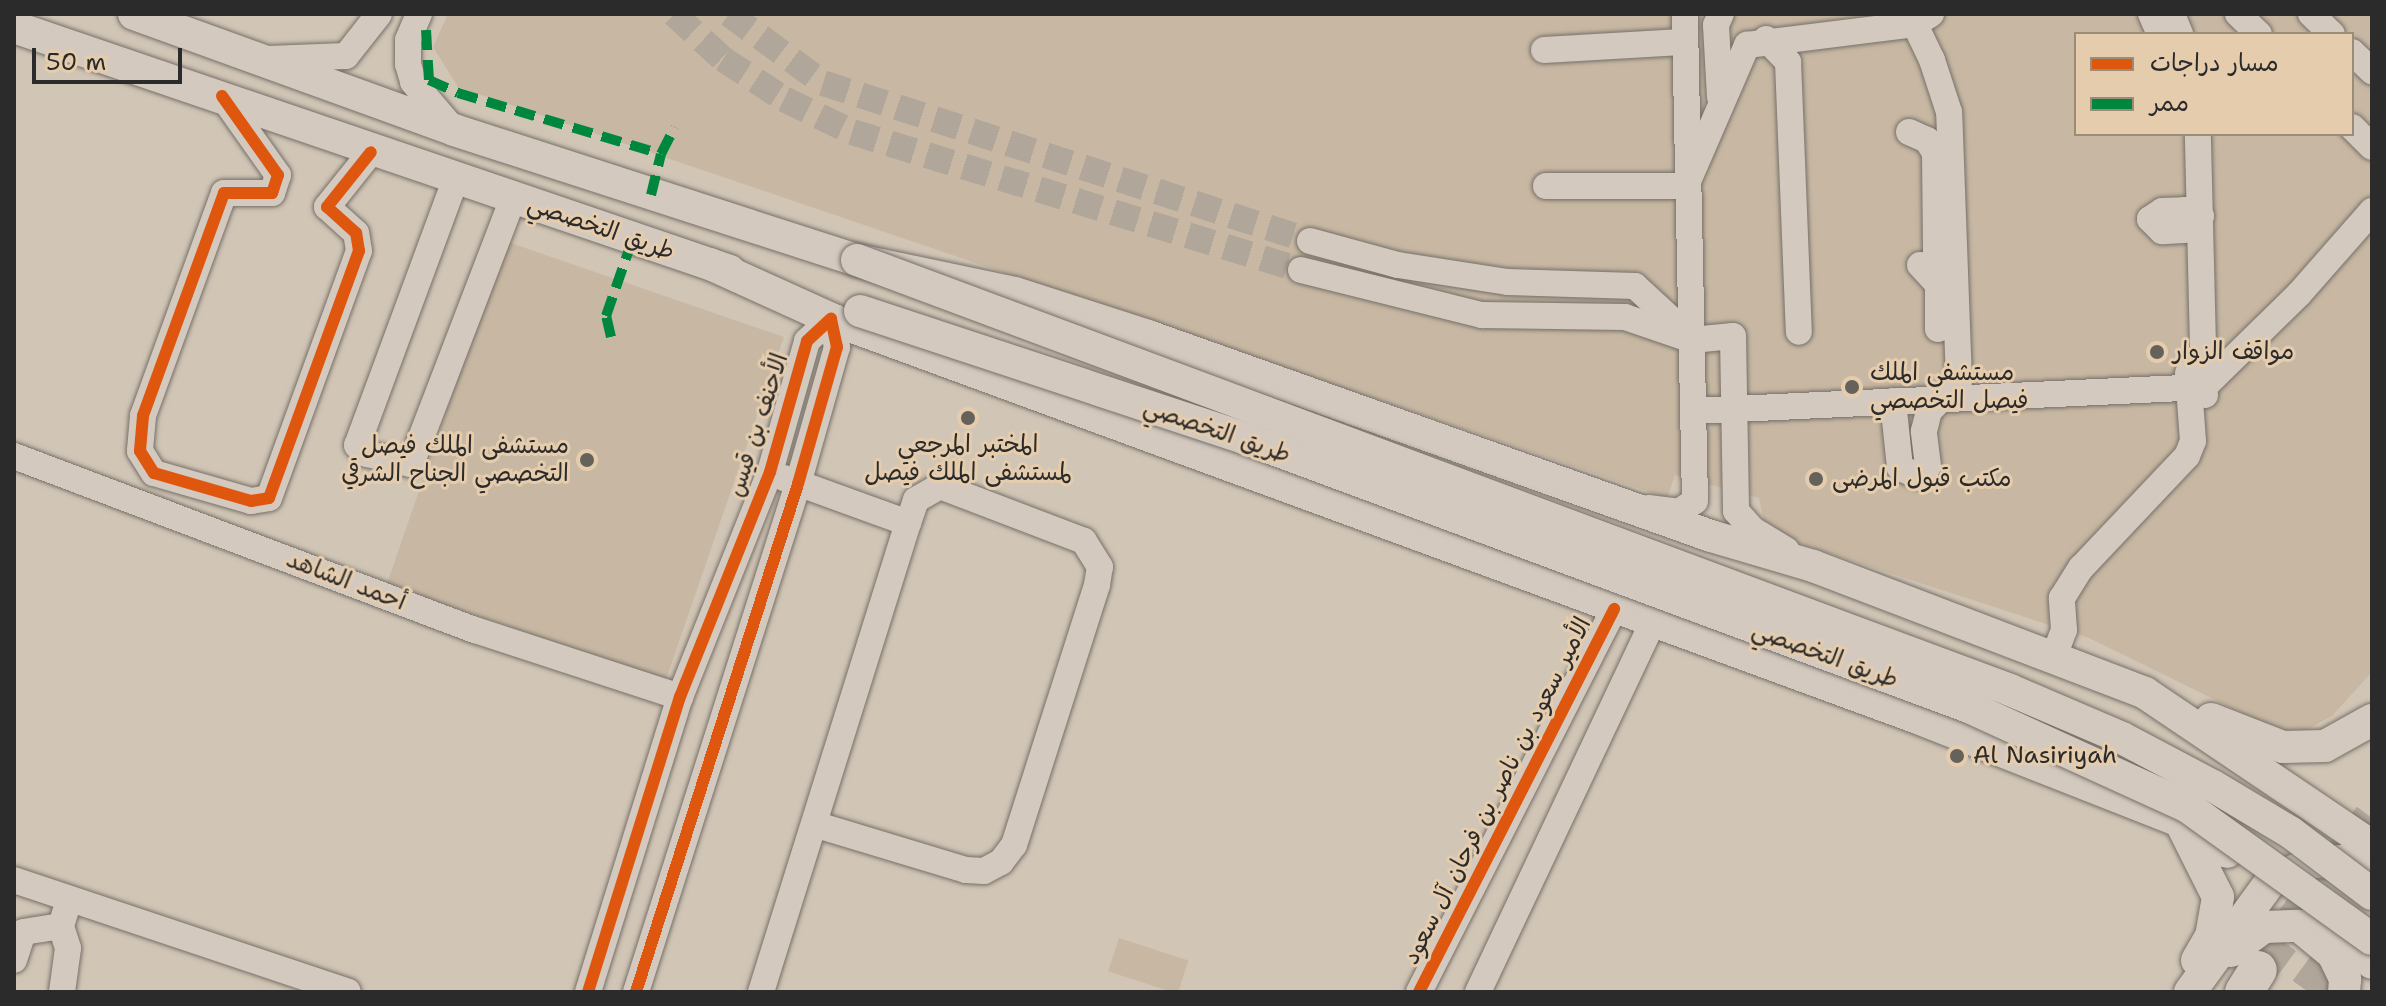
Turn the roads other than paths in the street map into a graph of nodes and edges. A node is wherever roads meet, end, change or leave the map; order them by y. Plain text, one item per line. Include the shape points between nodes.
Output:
1 (134, 14) edge
2 (379, 14) edge
3 (419, 14) edge
4 (1685, 14) edge
5 (1721, 14) edge
6 (2238, 14) edge
7 (2311, 14) edge
8 (1918, 17) edge
9 (14, 27) edge
10 (2257, 32) edge
11 (2330, 32) edge
12 (1766, 39) junction
13 (1682, 42) junction
14 (1544, 50) dead end
15 (2354, 54) edge
16 (262, 59) junction
17 (2372, 71) edge
18 (222, 96) junction
19 (1720, 106) junction
20 (2354, 129) edge
21 (454, 130) junction
22 (1909, 132) dead end
23 (2181, 136) edge
24 (2198, 136) edge
25 (2372, 147) edge
26 (371, 152) junction
27 (456, 178) junction
28 (1546, 186) dead end
29 (1686, 186) junction
30 (513, 198) junction
31 (2372, 211) edge
32 (2190, 219) junction
33 (1310, 241) tunnel mouth
34 (857, 260) junction
35 (1920, 265) dead end
36 (1301, 270) tunnel mouth
37 (1956, 289) junction
38 (846, 315) junction
39 (1938, 329) dead end
40 (1799, 332) dead end
41 (1692, 340) junction
42 (2197, 388) junction
43 (1946, 398) junction
44 (1893, 401) junction
45 (1693, 411) junction
46 (1734, 411) junction
47 (14, 456) edge
48 (770, 472) junction
49 (798, 484) junction
50 (1628, 506) junction
51 (908, 523) junction
52 (1813, 566) junction
53 (1614, 609) junction
54 (1652, 624) junction
55 (2054, 656) junction
56 (2145, 693) junction
57 (680, 697) junction
58 (2372, 720) edge
59 (2180, 821) junction
60 (817, 825) junction
61 (2372, 846) edge
62 (2372, 870) edge
63 (14, 880) edge
64 (2271, 881) junction
65 (2372, 894) edge
66 (69, 899) junction
67 (61, 926) junction
68 (2372, 939) edge
69 (14, 960) edge
70 (2372, 963) edge
71 (279, 981) edge
72 (2372, 983) edge
73 (62, 992) edge
74 (348, 992) edge
75 (588, 992) edge
76 (636, 992) edge
77 (761, 992) edge
78 (1419, 992) edge
79 (1478, 992) edge
80 (2180, 992) edge
81 (2192, 992) edge
82 (2344, 992) edge
83 (2366, 992) edge

1 - 16 main road, طريق التخصصي
2 - 16 street via 346,56
3 - 21 street via 408,40 410,73
4 - 13 street
5 - 19 street via 1716,25
6 - 10 street
7 - 11 street
8 - 12 street
8 - 37 street via 1949,112
9 - 18 main road, طريق التخصصي
12 - 19 street via 1747,45
12 - 40 street via 1788,62
13 - 14 street
13 - 29 street
15 - 17 street
16 - 21 main road, طريق التخصصي
18 - 26 main road, طريق التخصصي
18 - 26 street via 278,175 272,193 224,193 143,416 140,451 154,473 251,501 269,498 359,251 356,233 327,207
19 - 29 street
20 - 25 street
21 - 34 main road, طريق التخصصي
22 - 37 street via 1927,140 1935,153 1936,253
23 - 32 street
24 - 32 street
26 - 27 main road, طريق التخصصي
27 - 30 main road, طريق التخصصي
27 - 30 street via 357,445 367,454 411,464
28 - 29 street
29 - 41 street
30 - 38 main road, طريق التخصصي
31 - 42 street via 2299,294
32 - 42 street
33 - 41 street via 1398,265 1508,282 1635,286
34 - 50 main road via 1015,293
34 - 65 main road, طريق التخصصي, bridge via 2010,690 2122,738 2213,786 2290,832
35 - 39 street via 1938,284
36 - 41 street via 1482,315 1625,317
37 - 43 street via 1959,381
38 - 48 street, الأحنف بن قيس via 807,341
38 - 49 street
38 - 53 main road
38 - 68 main road, طريق التخصصي, bridge via 1246,439 1969,707 2188,807
41 - 45 street
41 - 46 street via 1733,336
42 - 43 street
42 - 55 street via 2208,437 2204,450 2092,575 2073,635
43 - 44 street
43 - 44 street via 1929,411 1924,431 1928,466 1919,476 1900,468
44 - 46 street
45 - 46 street
45 - 50 street via 1695,501 1679,512
46 - 52 street via 1736,511 1753,530
47 - 57 street, أحمد الشاهد via 475,630
48 - 49 street
48 - 57 street, الأحنف بن قيس
49 - 51 street
49 - 76 street
50 - 52 main road
51 - 60 street
51 - 60 street via 916,500 940,486 1084,541 1100,567 1097,585 1014,845 1001,862 984,871 966,870
52 - 55 main road
53 - 54 main road
53 - 78 street, الأمير سعود بن ناصر بن فرحان آل سعود
54 - 59 main road via 1918,718
54 - 79 street
55 - 56 main road
56 - 58 main road via 2283,747 2325,746
56 - 59 main road via 2227,773 2221,802 2207,814
56 - 61 main road
57 - 75 street, الأحنف بن قيس
59 - 64 main road
59 - 80 main road via 2218,897 2211,936
60 - 77 street
62 - 64 main road via 2350,861 2313,862
63 - 66 street
64 - 70 main road
64 - 81 main road
66 - 67 street
66 - 71 street
67 - 69 street via 23,932
67 - 73 street via 68,948
71 - 74 street
72 - 83 main road
81 - 82 main road via 2249,935 2264,927 2299,926 2333,954 2345,979

